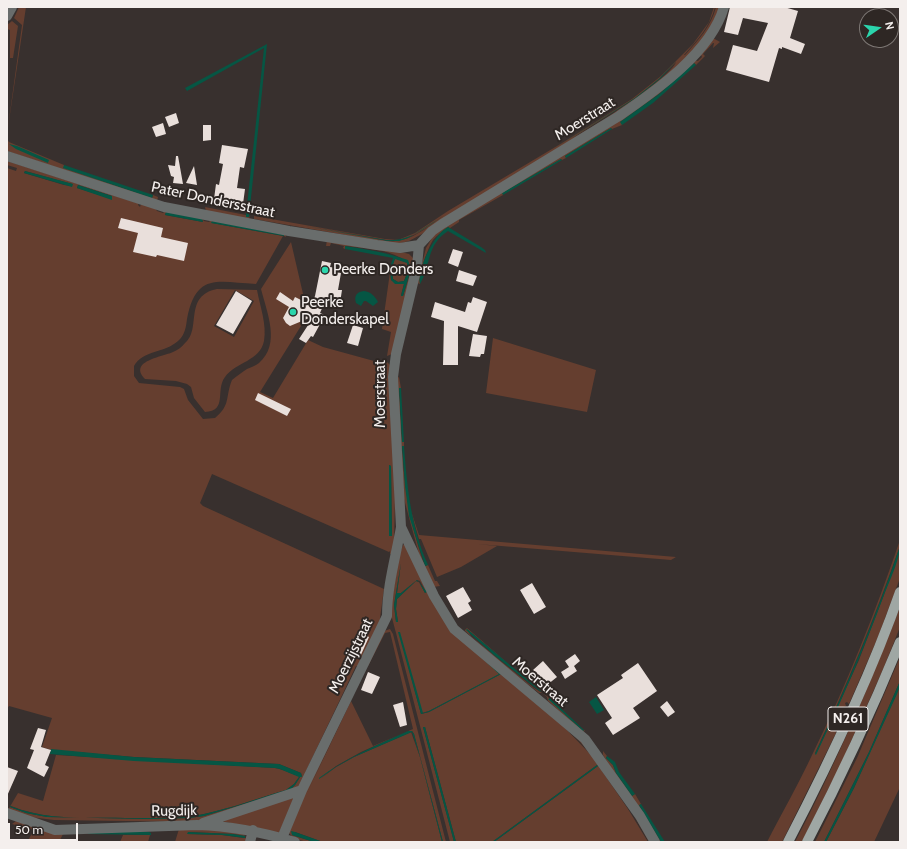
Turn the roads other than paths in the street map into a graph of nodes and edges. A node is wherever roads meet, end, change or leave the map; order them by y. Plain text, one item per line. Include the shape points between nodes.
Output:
1 (12, 7) edge
2 (724, 7) edge
3 (7, 16) edge
4 (7, 156) edge
5 (419, 245) junction
6 (401, 527) junction
7 (900, 592) edge
8 (900, 642) edge
9 (302, 790) junction
10 (7, 813) edge
11 (197, 825) junction
12 (253, 830) junction
13 (287, 840) edge
14 (250, 842) edge
15 (655, 842) edge
16 (788, 842) edge
17 (807, 842) edge

1 - 3 street
2 - 5 street, Moerstraat via 710,37 681,68 649,95 442,224
4 - 5 street, Pater Dondersstraat via 164,207 377,245 400,248
5 - 6 street, Moerstraat via 417,266 397,347 393,377
6 - 9 street, Moerzijstraat via 387,616
6 - 15 street, Moerstraat via 434,596 454,629 584,739 636,810
7 - 16 main road, N261 via 858,699
8 - 17 main road, N261 via 873,707
9 - 11 street
9 - 13 street, Moerzijstraat
10 - 11 street, Rugdijk via 55,830
11 - 12 street, Rugdijk
12 - 13 street, Rugdijk
12 - 14 street

